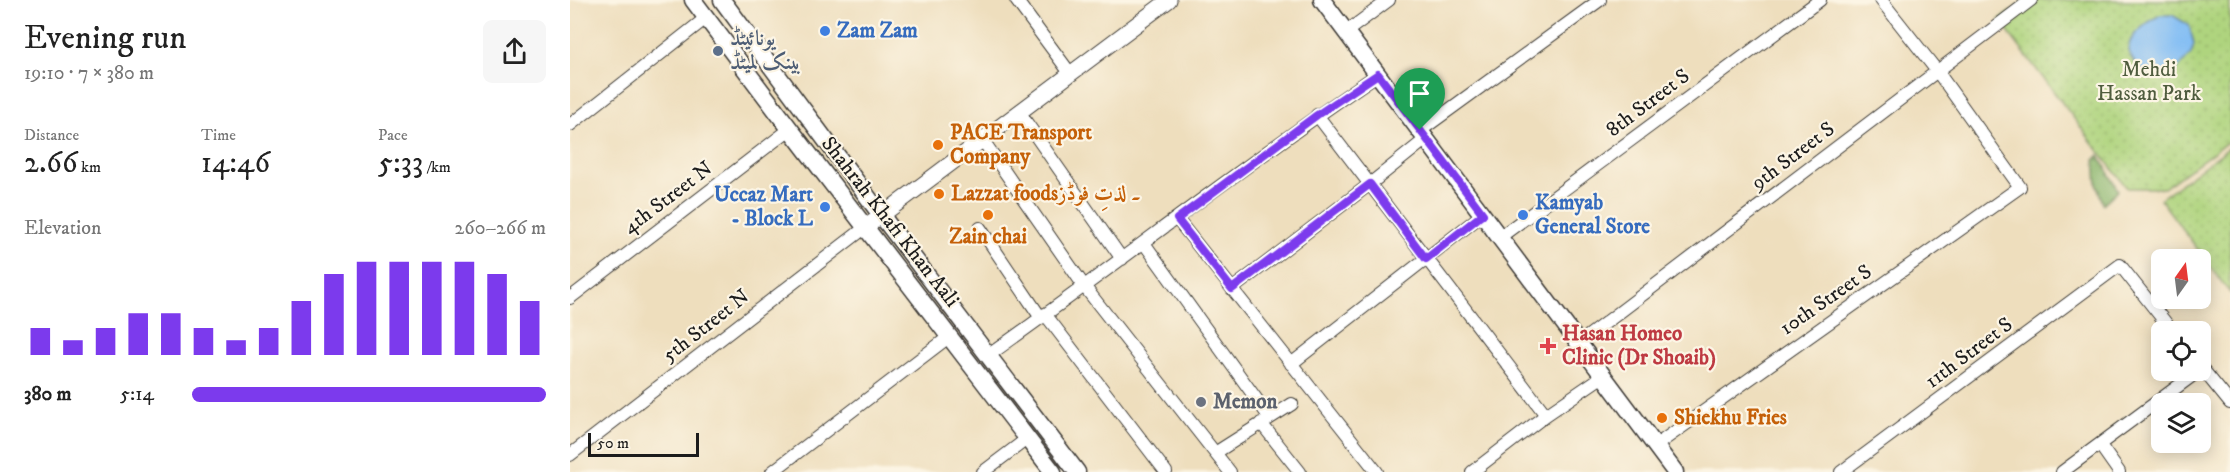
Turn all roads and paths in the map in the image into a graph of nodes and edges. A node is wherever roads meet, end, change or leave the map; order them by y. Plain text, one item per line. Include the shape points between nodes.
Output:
1 (693, 0) edge
2 (722, 0) edge
3 (1016, 0) edge
4 (1169, 0) edge
5 (1322, 0) edge
6 (1389, 0) edge
7 (1600, 0) edge
8 (1820, 0) edge
9 (1881, 0) edge
10 (2031, 0) edge
11 (706, 18) junction
12 (1346, 32) junction
13 (1937, 71) junction
14 (1070, 73) junction
15 (1378, 74) junction
16 (1019, 112) junction
17 (1317, 115) junction
18 (570, 125) edge
19 (790, 129) junction
20 (1423, 135) junction
21 (982, 139) junction
22 (1370, 184) junction
23 (1483, 214) junction
24 (881, 215) junction
25 (1177, 219) junction
26 (866, 227) junction
27 (980, 228) dead end
28 (1500, 237) junction
29 (1144, 243) junction
30 (1122, 259) junction
31 (1426, 259) junction
32 (1084, 286) junction
33 (1232, 289) junction
34 (570, 298) edge
35 (1043, 316) junction
36 (2164, 321) edge
37 (950, 336) junction
38 (1579, 343) junction
39 (989, 355) junction
40 (1291, 364) junction
41 (1603, 376) junction
42 (2185, 381) edge
43 (2211, 381) edge
44 (2230, 403) edge
45 (1292, 404) dead end
46 (1546, 416) junction
47 (1265, 421) junction
48 (1028, 438) junction
49 (2100, 445) junction
50 (1655, 446) junction
51 (1215, 453) junction
52 (570, 455) edge
53 (772, 472) edge
54 (983, 472) edge
55 (1053, 472) edge
56 (1077, 472) edge
57 (1166, 472) edge
58 (1230, 472) edge
59 (1300, 472) edge
60 (1377, 472) edge
61 (1472, 472) edge
62 (1675, 472) edge
63 (1841, 472) edge
64 (2061, 472) edge
65 (2119, 472) edge

1 - 11 main road, Shahrah Khafi Khan Aali
2 - 24 main road, Shahrah Khafi Khan Aali
3 - 14 street
4 - 14 street
5 - 12 main road
6 - 12 street
7 - 20 street
8 - 28 street, 8th Street S
9 - 13 street
10 - 13 street, 9th Street S
11 - 18 street
11 - 19 main road, Shahrah Khafi Khan Aali
12 - 15 main road
13 - 38 street, 9th Street S
13 - 50 street, 10th Street S via 2020,187
14 - 16 street
15 - 17 street
15 - 20 main road
16 - 21 street
16 - 30 street
17 - 22 street
17 - 25 street
19 - 26 main road, Shahrah Khafi Khan Aali
19 - 34 street, 4th Street N
20 - 22 street
20 - 23 main road
21 - 24 street
21 - 32 street
22 - 31 street
22 - 33 street
23 - 28 main road
23 - 31 street
24 - 26 street
24 - 39 main road, Shahrah Khafi Khan Aali
25 - 29 street
25 - 33 street
26 - 37 main road, Shahrah Khafi Khan Aali
26 - 52 street, 5th Street N
27 - 35 street
28 - 38 main road
29 - 30 street
29 - 47 street
30 - 32 street
31 - 40 street
31 - 46 street
32 - 35 street
32 - 51 street
33 - 40 street
35 - 39 street
35 - 57 street
36 - 63 street, 11th Street S via 2120,265
37 - 48 main road, Shahrah Khafi Khan Aali
37 - 53 street
38 - 41 main road
39 - 56 main road, Shahrah Khafi Khan Aali
40 - 60 street
41 - 46 street
41 - 50 main road
42 - 49 street
43 - 44 street
45 - 47 street
46 - 61 street
47 - 51 street
47 - 59 street
48 - 54 street
48 - 55 main road, Shahrah Khafi Khan Aali
49 - 64 street
49 - 65 street
50 - 62 main road
51 - 58 street

